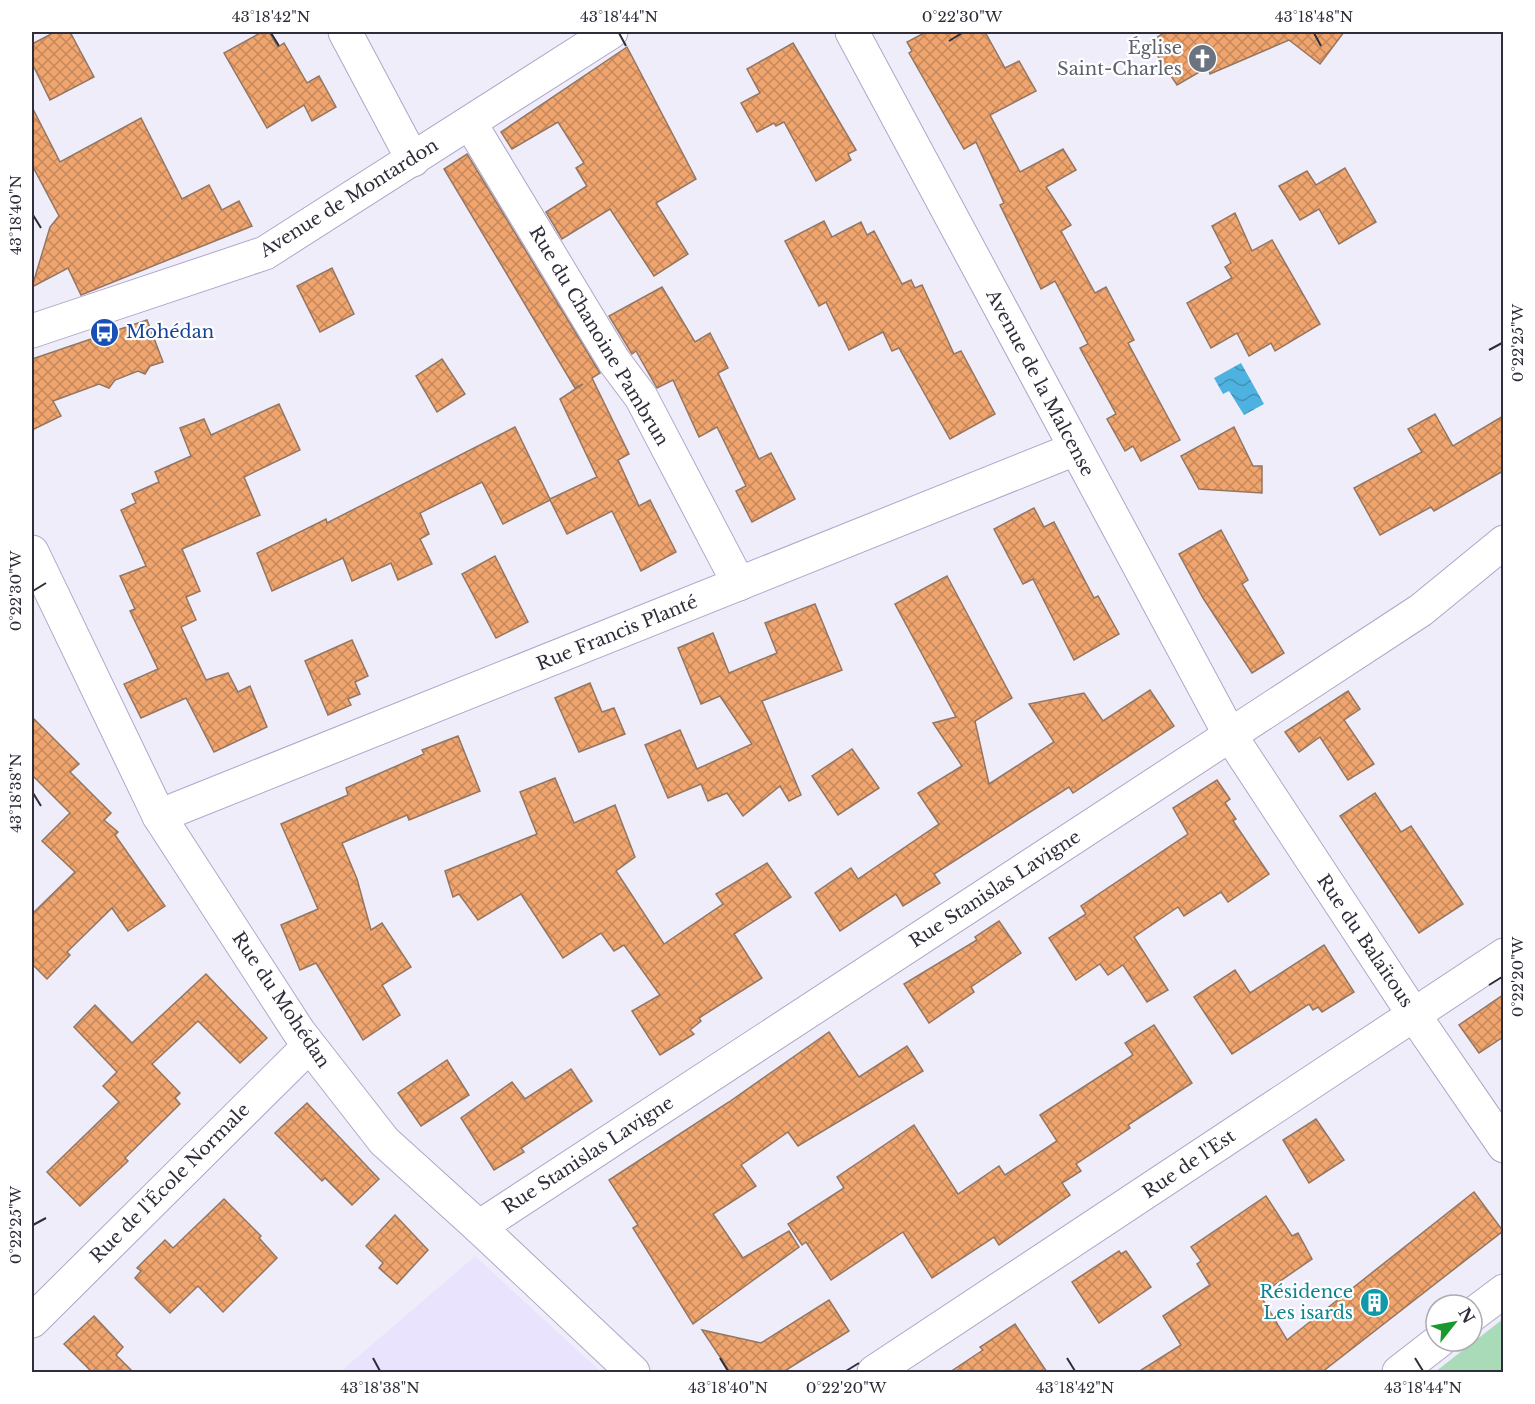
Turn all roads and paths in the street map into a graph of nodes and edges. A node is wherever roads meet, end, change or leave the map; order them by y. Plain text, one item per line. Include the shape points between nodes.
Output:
1 (345, 32) edge
2 (611, 32) edge
3 (852, 32) edge
4 (470, 123) junction
5 (413, 160) junction
6 (32, 331) edge
7 (1075, 449) junction
8 (1503, 542) edge
9 (34, 567) edge
10 (739, 584) junction
11 (1230, 735) junction
12 (159, 816) junction
13 (1503, 955) edge
14 (1414, 1015) junction
15 (309, 1046) junction
16 (1503, 1146) edge
17 (480, 1227) junction
18 (1503, 1291) edge
19 (1484, 1306) edge
20 (32, 1321) edge
21 (1424, 1353) edge
22 (633, 1372) edge
23 (874, 1372) edge
24 (1399, 1372) edge

1 - 5 street
2 - 4 street, Avenue de Montardon
3 - 7 street, Avenue de la Malcense
4 - 5 street, Avenue de Montardon
4 - 10 street, Rue du Chanoine Pambrun via 614,361 641,397
5 - 6 street, Avenue de Montardon via 265,253
7 - 10 street, Rue Francis Planté
7 - 11 street, Avenue de la Malcense
8 - 11 street, Rue Stanislas Lavigne via 1420,610
9 - 12 street, Rue du Mohédan
10 - 12 street, Rue Francis Planté
11 - 14 street, Rue du Balaïtous
11 - 17 street, Rue Stanislas Lavigne
12 - 15 street, Rue du Mohédan
13 - 14 street, Rue de l'Est
14 - 16 street, Rue du Balaïtous
14 - 23 street, Rue de l'Est
15 - 17 street, Rue du Mohédan via 384,1140
15 - 20 street, Rue de l'École Normale
17 - 22 street, Rue du Mohédan
18 - 19 street
21 - 24 street

